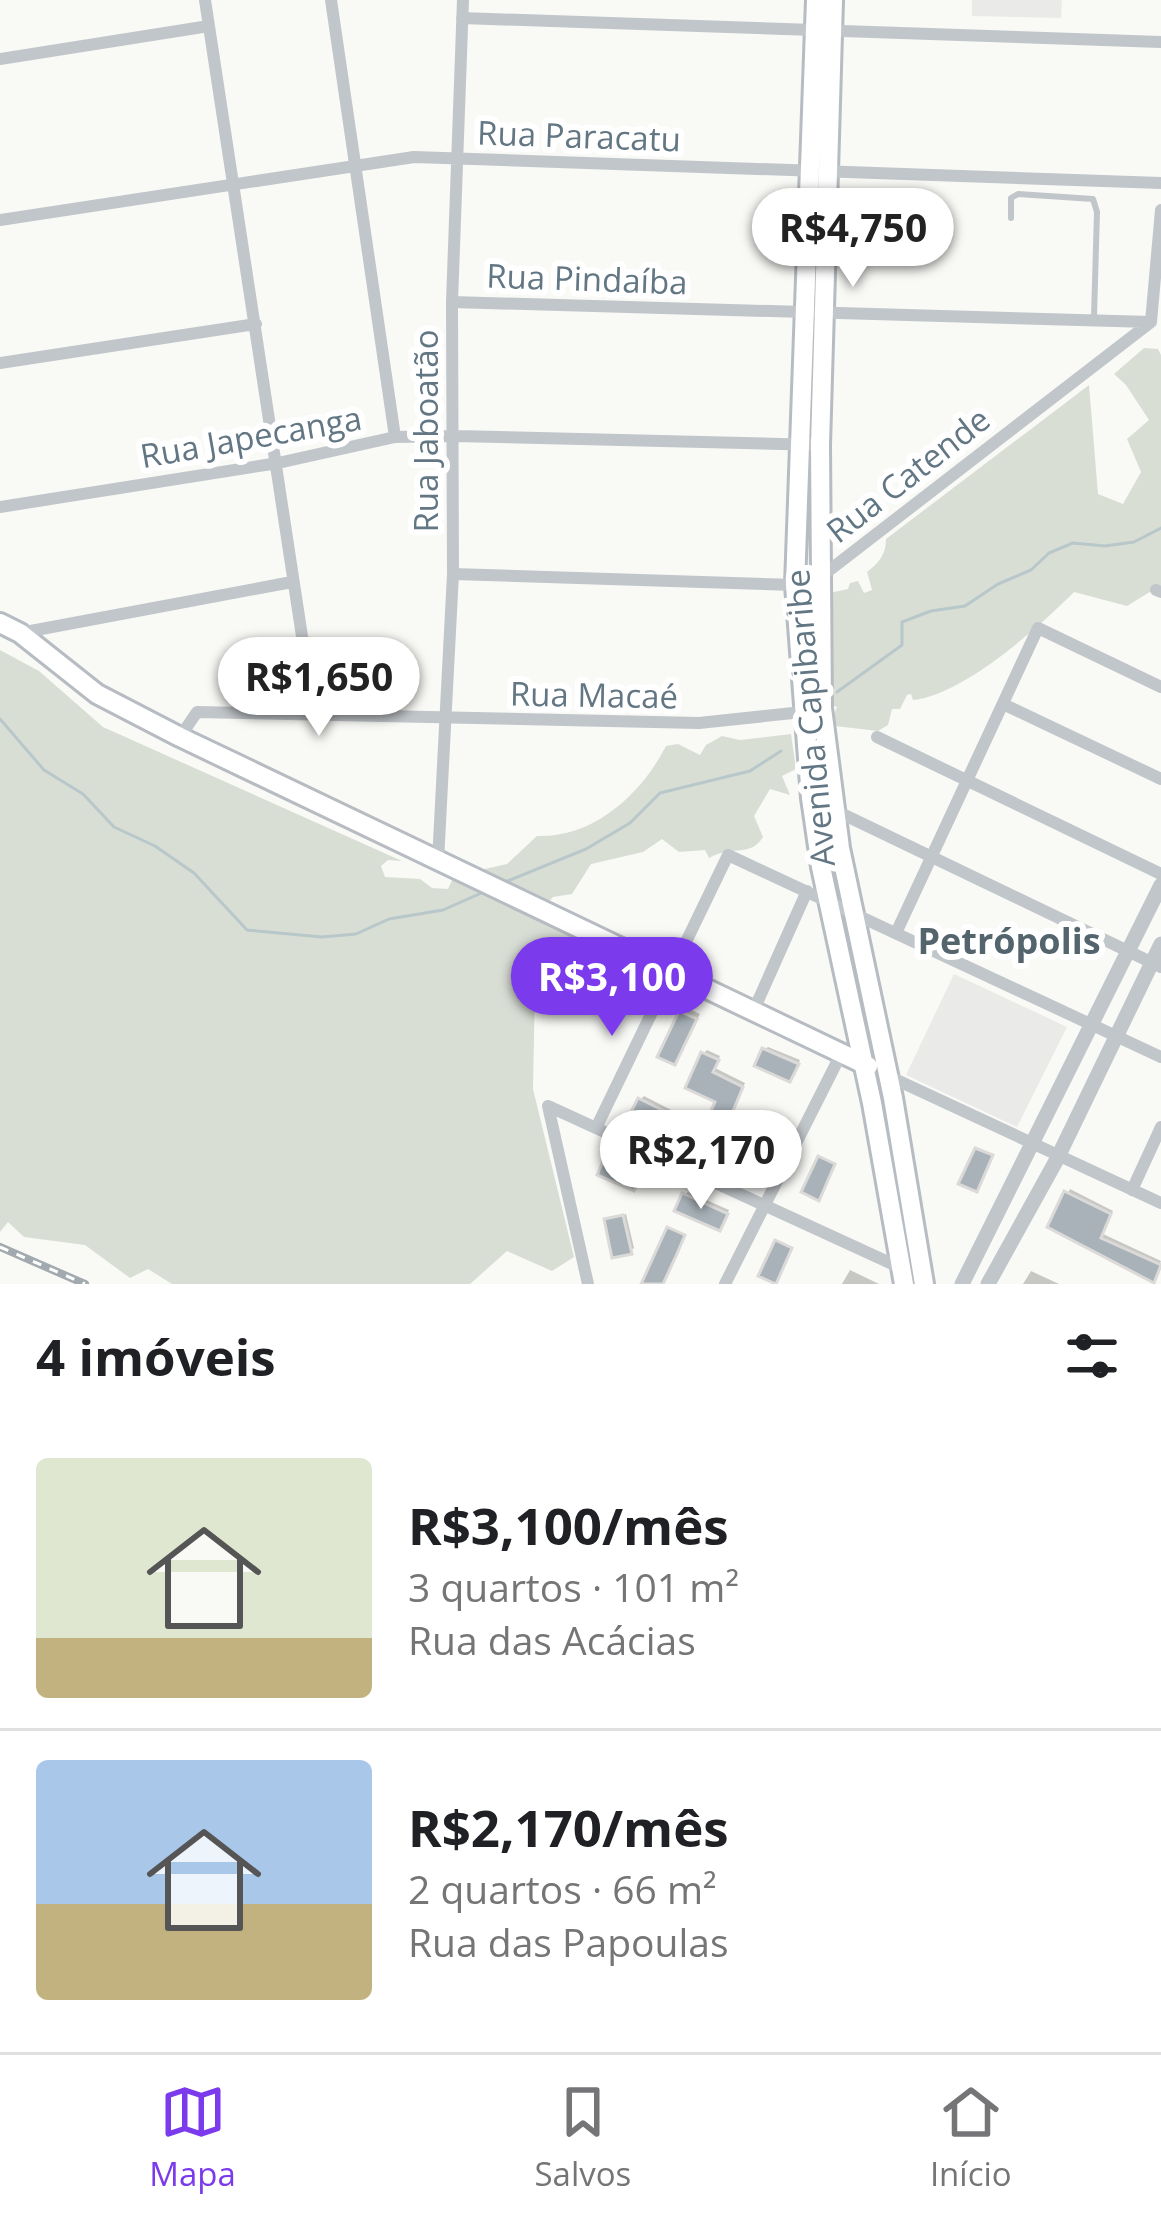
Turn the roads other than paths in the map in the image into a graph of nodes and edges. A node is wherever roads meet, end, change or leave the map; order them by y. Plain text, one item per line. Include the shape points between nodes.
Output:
1 (205, 0) edge
2 (332, 0) edge
3 (464, 0) edge
4 (815, 0) edge
5 (833, 0) edge
6 (462, 18) junction
7 (209, 26) junction
8 (824, 30) junction
9 (1161, 42) edge
10 (0, 59) edge
11 (458, 158) junction
12 (357, 164) junction
13 (820, 171) junction
14 (1161, 183) edge
15 (234, 184) junction
16 (1161, 209) edge
17 (1011, 218) dead end
18 (0, 220) edge
19 (452, 302) junction
20 (816, 314) junction
21 (1094, 321) junction
22 (1151, 322) junction
23 (256, 324) junction
24 (0, 362) edge
25 (455, 436) junction
26 (395, 437) junction
27 (810, 445) junction
28 (278, 463) junction
29 (0, 507) edge
30 (453, 574) junction
31 (818, 579) junction
32 (292, 582) junction
33 (795, 585) junction
34 (0, 622) edge
35 (20, 633) junction
36 (1161, 687) edge
37 (1003, 704) junction
38 (813, 710) junction
39 (314, 715) junction
40 (446, 719) junction
41 (180, 737) junction
42 (878, 737) dead end
43 (1161, 779) edge
44 (968, 781) junction
45 (811, 798) junction
46 (833, 809) junction
47 (932, 857) junction
48 (438, 861) junction
49 (1161, 874) edge
50 (1161, 885) edge
51 (807, 891) junction
52 (828, 902) junction
53 (852, 913) junction
54 (896, 933) junction
55 (1161, 944) edge
56 (1129, 952) junction
57 (1156, 965) edge
58 (671, 973) junction
59 (753, 1012) junction
60 (1094, 1026) junction
61 (1117, 1037) junction
62 (841, 1054) junction
63 (1161, 1058) edge
64 (864, 1064) junction
65 (888, 1076) junction
66 (597, 1126) junction
67 (1161, 1126) edge
68 (1033, 1142) junction
69 (1058, 1155) junction
70 (1132, 1190) junction
71 (766, 1203) junction
72 (1161, 1203) edge
73 (973, 1265) junction
74 (902, 1276) edge
75 (992, 1279) edge
76 (587, 1284) edge
77 (725, 1284) edge
78 (924, 1284) edge
79 (962, 1284) edge

1 - 7 street
2 - 12 street
3 - 6 street, Rua Jaboatão
4 - 8 main road, Avenida Capibaribe
5 - 8 main road, Avenida Capibaribe
6 - 8 street
6 - 11 street, Rua Jaboatão
7 - 10 street
7 - 15 street
8 - 9 street
8 - 13 main road, Avenida Capibaribe
11 - 12 street, Rua Paracatu
11 - 13 street, Rua Paracatu
11 - 19 street, Rua Jaboatão
12 - 15 street, Rua Paracatu
12 - 26 street
13 - 14 street, Rua Paracatu
13 - 20 main road, Avenida Capibaribe
15 - 18 street, Rua Paracatu
15 - 23 street
16 - 22 street
17 - 21 lane via 1018,194 1094,199
19 - 20 street, Rua Pindaíba
19 - 25 street, Rua Jaboatão
20 - 21 street, Rua Pindaíba
20 - 27 main road, Avenida Capibaribe
21 - 22 street, Rua Pindaíba
22 - 31 street, Rua Catende
23 - 24 street
23 - 28 street
25 - 26 street, Rua Japecanga
25 - 27 street, Rua Japecanga
25 - 30 street, Rua Jaboatão
26 - 28 street, Rua Japecanga
27 - 31 main road, Avenida Capibaribe
27 - 33 main road, Avenida Capibaribe
28 - 29 street, Rua Japecanga
28 - 32 street
30 - 33 street, Rua Catende
30 - 40 street, Rua Jaboatão
31 - 33 street, Rua Catende
31 - 38 main road, Avenida Capibaribe
32 - 35 street
32 - 39 street
33 - 38 main road, Avenida Capibaribe
34 - 35 main road
35 - 41 main road via 97,694
36 - 37 street via 1038,628
37 - 43 street
37 - 44 street
38 - 40 street, Rua Macaé via 699,723
38 - 45 main road, Avenida Capibaribe
38 - 46 main road, Avenida Capibaribe
39 - 40 street, Rua Macaé
39 - 41 street, Rua Macaé via 197,712
40 - 48 street, Rua Jaboatão
41 - 48 main road
42 - 44 street
44 - 47 street
44 - 49 street
45 - 46 street
45 - 52 main road, Avenida Capibaribe
46 - 47 street
46 - 53 main road, Avenida Capibaribe
47 - 54 street
47 - 56 street
48 - 58 main road
50 - 56 street
51 - 52 street
51 - 58 street via 728,855
51 - 59 street
52 - 53 street
52 - 64 main road, Avenida Capibaribe
53 - 54 street
53 - 65 main road, Avenida Capibaribe
54 - 60 street
55 - 57 street
56 - 57 street
56 - 60 street
57 - 61 street
58 - 59 main road
58 - 66 street
59 - 62 main road
60 - 61 street
60 - 68 street
61 - 63 street
61 - 69 street
62 - 64 main road
62 - 71 street
64 - 65 main road
64 - 74 main road, Avenida Capibaribe
65 - 68 street
65 - 78 main road, Avenida Capibaribe
66 - 71 street
66 - 76 street via 548,1106
67 - 70 street
68 - 69 street
68 - 73 street
69 - 70 street
69 - 75 street
70 - 72 street
71 - 74 street
71 - 77 street
73 - 75 street
73 - 79 street

